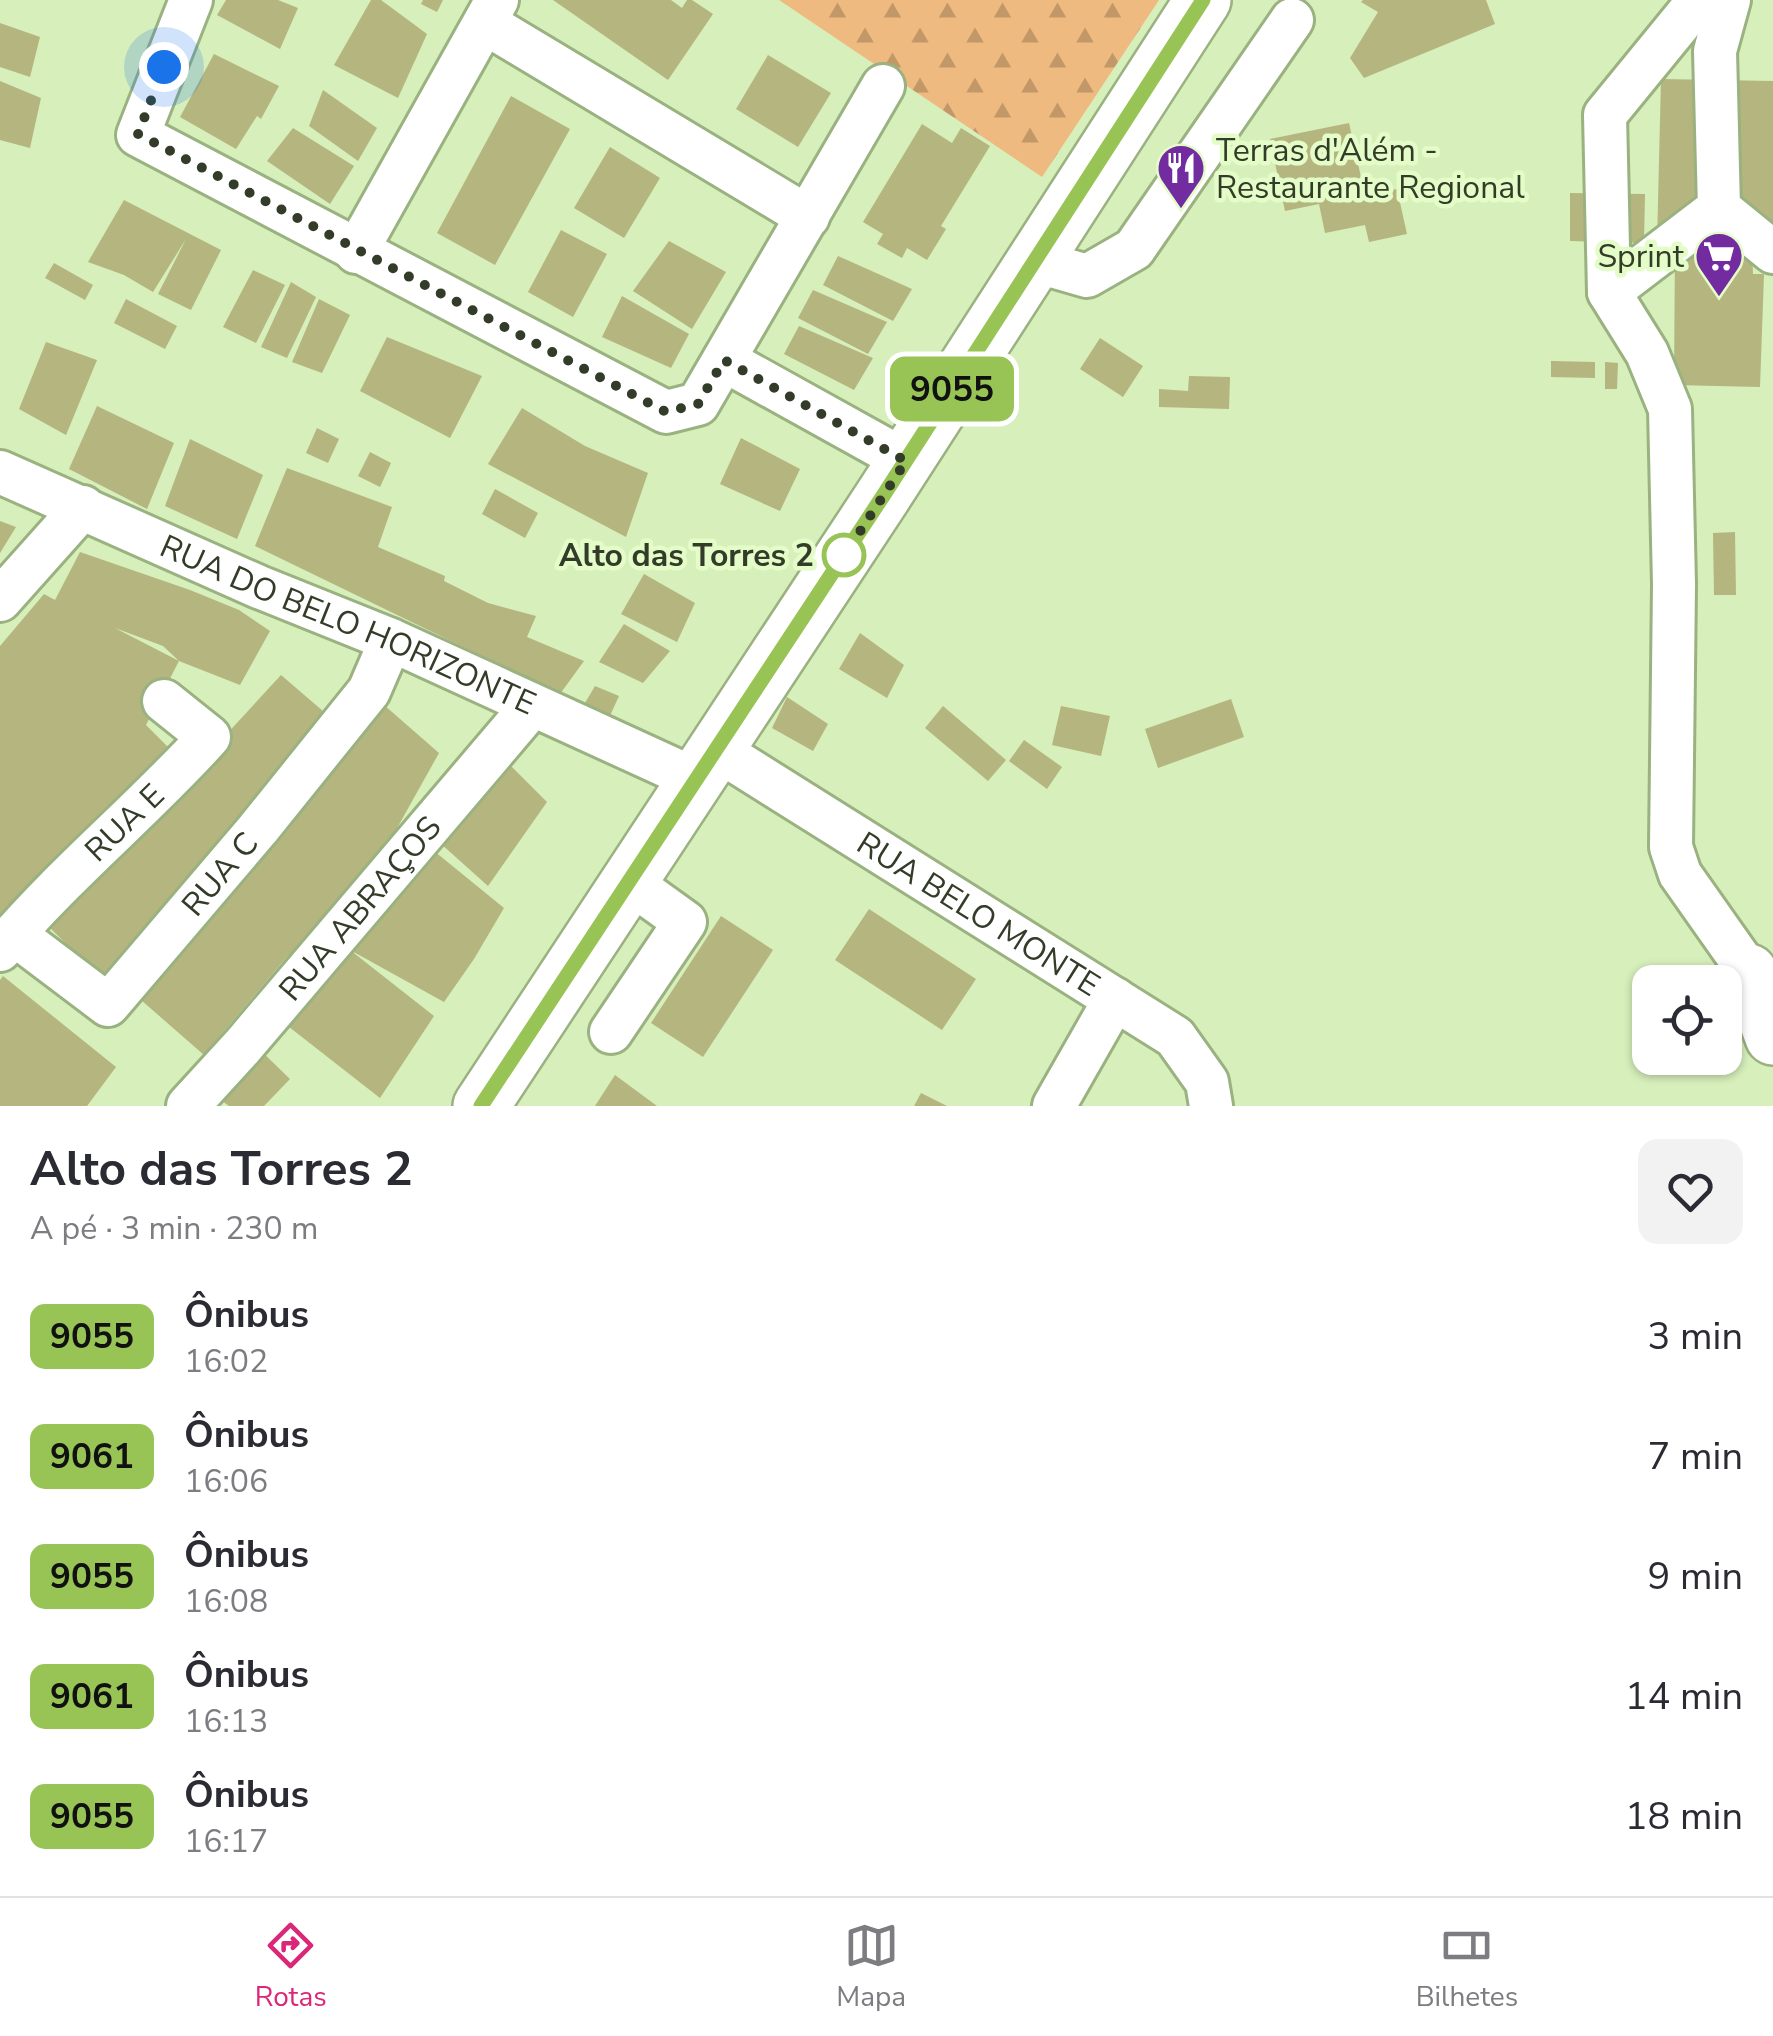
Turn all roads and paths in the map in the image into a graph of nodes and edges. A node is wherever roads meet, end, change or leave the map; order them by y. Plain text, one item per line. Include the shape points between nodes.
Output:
1 (191, 0) edge
2 (1203, 0) edge
3 (1699, 0) edge
4 (1729, 0) edge
5 (491, 11) edge
6 (1292, 20) dead end
7 (884, 86) dead end
8 (1719, 208) junction
9 (808, 217) junction
10 (356, 252) junction
11 (1773, 252) edge
12 (1036, 260) junction
13 (1608, 292) junction
14 (724, 360) junction
15 (906, 461) junction
16 (0, 472) edge
17 (83, 507) junction
18 (0, 600) edge
19 (391, 640) junction
20 (164, 701) dead end
21 (531, 706) junction
22 (706, 764) junction
23 (628, 881) junction
24 (7, 942) edge
25 (1749, 972) joint
26 (1115, 999) junction
27 (611, 1032) dead end
28 (1773, 1037) edge
29 (188, 1106) edge
30 (480, 1106) edge
31 (1054, 1106) edge
32 (1211, 1106) edge

1 - 10 street via 138,134
2 - 12 main road
3 - 13 street via 1604,115
4 - 8 street via 1715,51
5 - 9 street
5 - 10 street
6 - 12 street via 1134,249 1088,276
7 - 9 street
8 - 11 street
8 - 13 street
9 - 14 street
10 - 14 street via 666,412 698,404
12 - 15 main road
13 - 25 street via 1647,353 1670,410 1672,846 1680,874
14 - 15 street
15 - 22 main road
16 - 17 street, RUA DO BELO HORIZONTE
17 - 18 street
17 - 19 street, RUA DO BELO HORIZONTE
19 - 21 street, RUA DO BELO HORIZONTE
19 - 24 street, RUA C via 369,691 108,1005
20 - 24 street, RUA E via 209,737
21 - 22 street, RUA DO BELO HORIZONTE
21 - 29 street, RUA ABRAÇOS
22 - 23 main road
22 - 26 street, RUA BELO MONTE
23 - 27 street via 685,922
23 - 30 main road
25 - 28 main road
26 - 31 street
26 - 32 street, RUA BELO MONTE via 1176,1037 1206,1082

